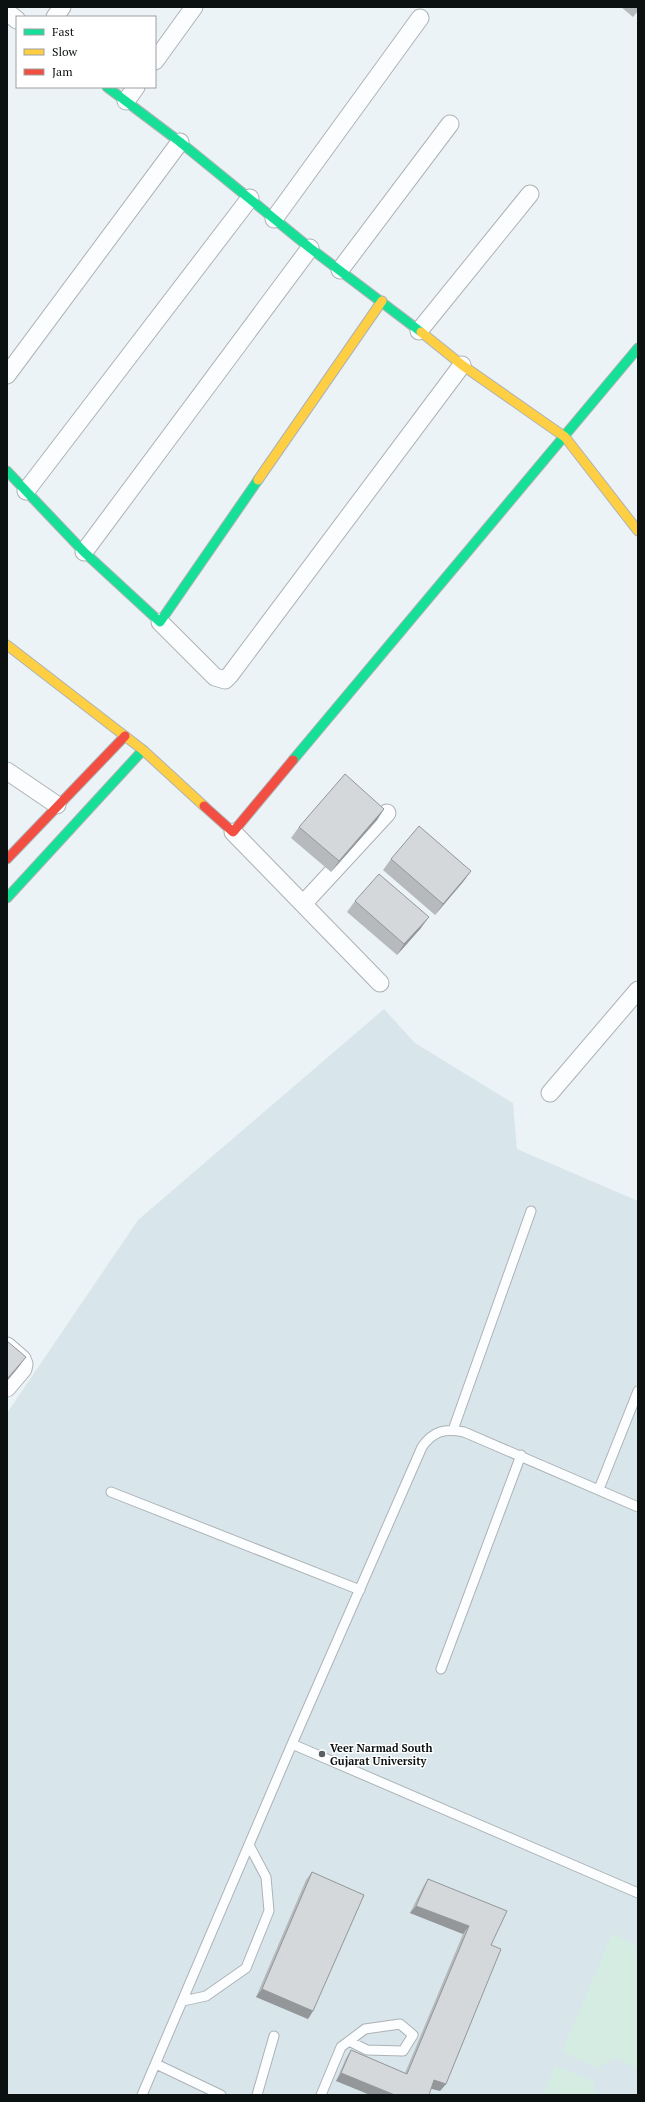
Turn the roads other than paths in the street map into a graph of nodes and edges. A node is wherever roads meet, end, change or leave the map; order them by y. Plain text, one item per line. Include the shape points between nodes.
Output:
1 (62, 7) edge
2 (194, 7) edge
3 (7, 12) edge
4 (56, 16) edge
5 (420, 18) dead end
6 (16, 19) edge
7 (156, 60) edge
8 (108, 88) edge
9 (135, 88) edge
10 (126, 101) junction
11 (450, 124) dead end
12 (180, 142) junction
13 (530, 194) dead end
14 (250, 198) junction
15 (274, 218) junction
16 (310, 248) junction
17 (340, 270) junction
18 (382, 301) junction
19 (420, 331) junction
20 (638, 348) edge
21 (462, 365) junction
22 (7, 375) edge
23 (565, 437) junction
24 (7, 471) edge
25 (26, 491) junction
26 (638, 531) edge
27 (84, 552) junction
28 (160, 622) junction
29 (7, 645) edge
30 (125, 736) junction
31 (143, 750) junction
32 (7, 771) edge
33 (57, 805) junction
34 (387, 813) dead end
35 (233, 832) junction
36 (7, 859) edge
37 (7, 898) edge
38 (304, 904) junction
39 (380, 983) dead end
40 (638, 990) edge
41 (550, 1093) dead end
42 (531, 1210) dead end
43 (7, 1346) edge
44 (7, 1388) edge
45 (638, 1391) edge
46 (453, 1430) junction
47 (521, 1455) junction
48 (599, 1489) junction
49 (111, 1492) dead end
50 (638, 1507) edge
51 (360, 1590) junction
52 (441, 1669) dead end
53 (292, 1744) junction
54 (249, 1845) junction
55 (638, 1893) edge
56 (183, 2001) junction
57 (274, 2036) dead end
58 (349, 2041) junction
59 (156, 2064) junction
60 (142, 2095) edge
61 (221, 2095) edge
62 (257, 2095) edge
63 (321, 2095) edge

1 - 4 street
2 - 7 street
3 - 6 street
5 - 15 street
8 - 10 street
9 - 10 street
10 - 12 street
11 - 17 street
12 - 14 street
12 - 22 street
13 - 19 street
14 - 15 street
14 - 25 street
15 - 16 street
16 - 17 street
16 - 27 street
17 - 18 street
18 - 19 street
18 - 28 street
19 - 21 street
20 - 23 street
21 - 23 street
21 - 28 street via 225,680 215,677
23 - 26 street
23 - 35 street
24 - 25 street
25 - 27 street
27 - 28 street
29 - 30 street
30 - 31 street
30 - 33 street
31 - 35 street
31 - 37 street
32 - 33 street
33 - 36 street
34 - 38 street
35 - 38 street
38 - 39 street
40 - 41 street
42 - 46 lane
43 - 44 street via 24,1364 23,1369
45 - 48 lane
46 - 47 lane
46 - 51 lane via 441,1430 429,1437 422,1447
47 - 48 lane
47 - 52 lane
48 - 50 lane
49 - 51 lane
51 - 53 lane
53 - 54 lane
53 - 55 lane
54 - 56 lane
54 - 56 lane via 266,1877 269,1911 246,1968 206,1996
56 - 59 lane
57 - 62 lane
58 - 58 lane via 365,2029 400,2024 413,2035 403,2051 367,2050
58 - 63 lane via 340,2047
59 - 60 lane
59 - 61 lane

